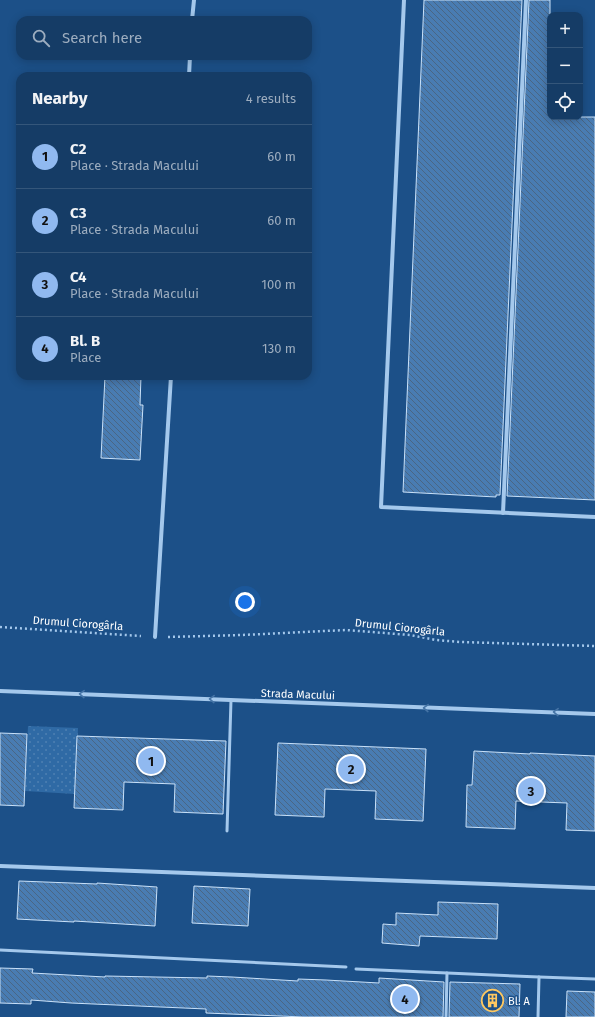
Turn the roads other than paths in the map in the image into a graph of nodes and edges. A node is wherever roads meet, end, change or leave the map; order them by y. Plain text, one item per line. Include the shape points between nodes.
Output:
1 (194, 0) edge
2 (404, 0) edge
3 (526, 0) edge
4 (192, 16) edge
5 (190, 60) edge
6 (189, 72) edge
7 (171, 380) edge
8 (504, 512) junction
9 (595, 517) edge
10 (155, 637) road end
11 (0, 691) edge
12 (231, 700) junction
13 (595, 714) edge
14 (227, 831) dead end
15 (0, 866) edge
16 (595, 888) edge
17 (0, 950) edge
18 (346, 966) dead end
19 (356, 969) dead end
20 (447, 973) junction
21 (539, 977) junction
22 (595, 979) edge
23 (446, 1017) edge
24 (538, 1017) edge

1 - 4 street
2 - 8 street via 381,507
3 - 8 street
5 - 6 street
7 - 10 street
8 - 9 street
12 -> 11 street, Strada Macului
13 -> 12 street, Strada Macului
12 - 14 lane
15 - 16 street
17 - 18 lane
19 - 20 lane
20 - 21 lane
20 - 23 lane
21 - 22 lane
21 - 24 lane

